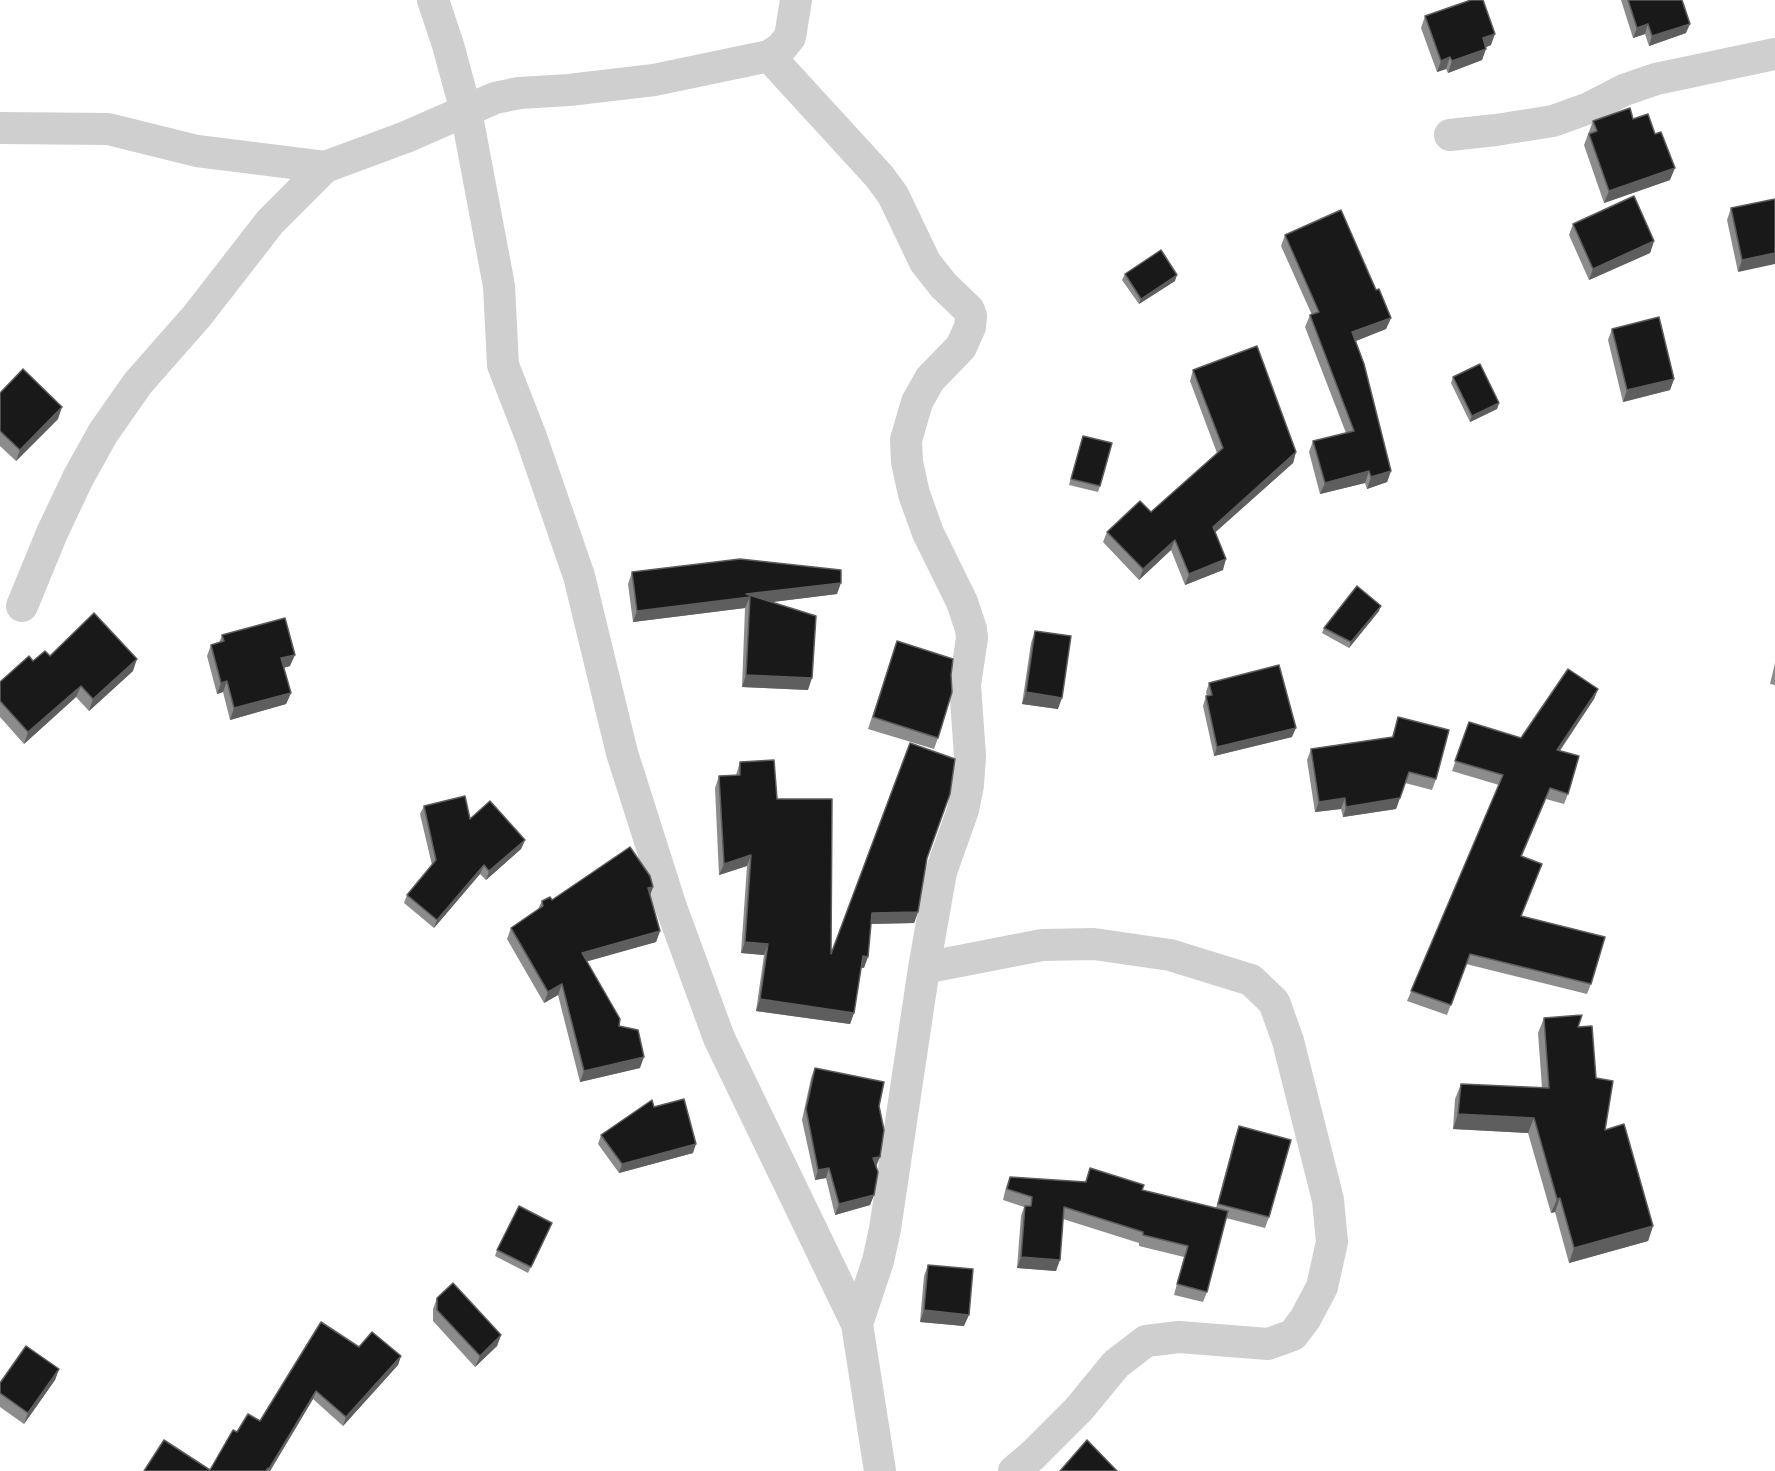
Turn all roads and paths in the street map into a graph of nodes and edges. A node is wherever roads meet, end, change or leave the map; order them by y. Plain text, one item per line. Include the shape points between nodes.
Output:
1 (433, 0) edge
2 (796, 0) edge
3 (1775, 54) edge
4 (769, 56) junction
5 (466, 111) junction
6 (0, 128) edge
7 (1450, 135) dead end
8 (324, 167) junction
9 (22, 606) dead end
10 (924, 968) junction
11 (857, 1324) junction
12 (880, 1471) edge
13 (1014, 1471) edge

1 - 5 street
2 - 4 street via 790,37
3 - 7 street via 1656,79 1553,121
4 - 5 street via 654,80 503,96
4 - 10 street via 879,176 893,195 925,262 971,316 961,347 930,379 917,402 906,440 914,495 962,602 972,638 965,685 968,785 941,872
5 - 8 street
5 - 11 street via 499,286 503,365 579,576 622,753 671,907 719,1038
6 - 8 street via 108,129 197,151
8 - 9 street via 270,222 132,391 103,433 52,533
10 - 11 street via 885,1229
10 - 13 street via 1042,945 1095,944 1170,955 1251,980 1274,1002 1288,1041 1328,1200 1332,1242 1322,1287 1293,1335 1268,1344 1179,1337 1146,1341 1116,1364 1079,1409
11 - 12 street

